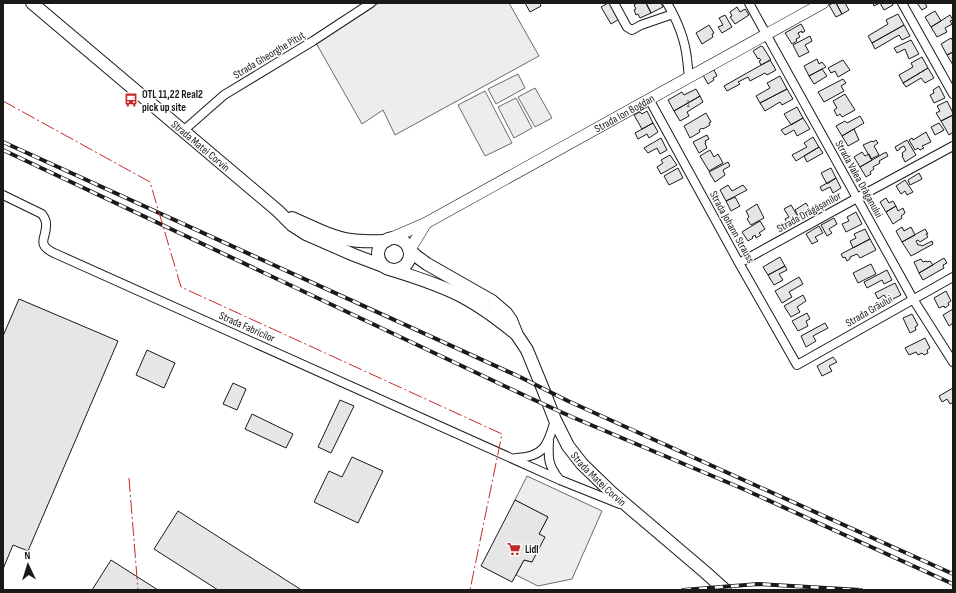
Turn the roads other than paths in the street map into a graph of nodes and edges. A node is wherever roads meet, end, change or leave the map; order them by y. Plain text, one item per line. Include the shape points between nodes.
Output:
1 (32, 3) edge
2 (371, 3) edge
3 (614, 3) edge
4 (667, 3) edge
5 (749, 3) edge
6 (823, 3) edge
7 (902, 3) edge
8 (673, 14) junction
9 (766, 34) junction
10 (688, 77) junction
11 (953, 94) edge
12 (649, 99) junction
13 (183, 131) junction
14 (953, 146) edge
15 (3, 195) edge
16 (857, 198) junction
17 (278, 212) junction
18 (426, 223) junction
19 (387, 240) junction
20 (409, 249) junction
21 (739, 263) junction
22 (388, 268) junction
23 (953, 276) edge
24 (913, 299) junction
25 (518, 334) junction
26 (953, 362) edge
27 (797, 365) joint
28 (555, 420) junction
29 (549, 440) junction
30 (514, 458) junction
31 (560, 480) junction
32 (630, 508) junction
33 (725, 590) edge

1 - 13 main road, Strada Matei Corvin
2 - 13 street, Strada Gheorghe Pituț via 224,95
3 - 8 street via 627,27 632,30
4 - 8 street
5 - 9 street, Strada Valea Drăganului
6 - 9 main road, Strada Ion Bogdan
7 - 11 street
8 - 10 street via 683,37 688,59
9 - 10 main road, Strada Ion Bogdan
9 - 16 street, Strada Valea Drăganului
10 - 12 main road, Strada Ion Bogdan
12 - 18 main road, Strada Ion Bogdan
12 - 21 street, Strada Johann Strauss
13 - 17 main road, Strada Matei Corvin
14 - 16 street, Strada Drăgășanilor
15 - 30 street, Strada Fabricilor via 42,214 47,224 43,240 47,250
16 - 21 street, Strada Drăgășanilor
16 - 24 street, Strada Valea Drăganului
17 - 19 main road, Strada Matei Corvin via 342,238 363,242
17 - 22 main road, Strada Matei Corvin via 306,234
18 - 19 main road, Strada Ion Bogdan
18 - 20 main road, Strada Ion Bogdan
19 - 20 main road via 398,239
19 - 22 main road via 381,246 378,256 380,262
20 - 22 main road via 410,256 406,265 402,268
20 - 25 main road, Strada Matei Corvin via 427,264 492,301 506,313
21 - 27 street, Strada Johann Strauss
22 - 25 main road, Strada Matei Corvin via 464,298
23 - 24 street, Strada Grâului
24 - 26 street, Strada Valea Drăganului
24 - 27 street, Strada Grâului
25 - 28 main road, Strada Matei Corvin
28 - 29 street
28 - 32 main road, Strada Matei Corvin via 568,446 582,464
29 - 30 street via 539,453
29 - 31 street via 549,463
30 - 31 street, Strada Fabricilor
31 - 32 street, Strada Fabricilor
32 - 33 main road, Strada Matei Corvin

